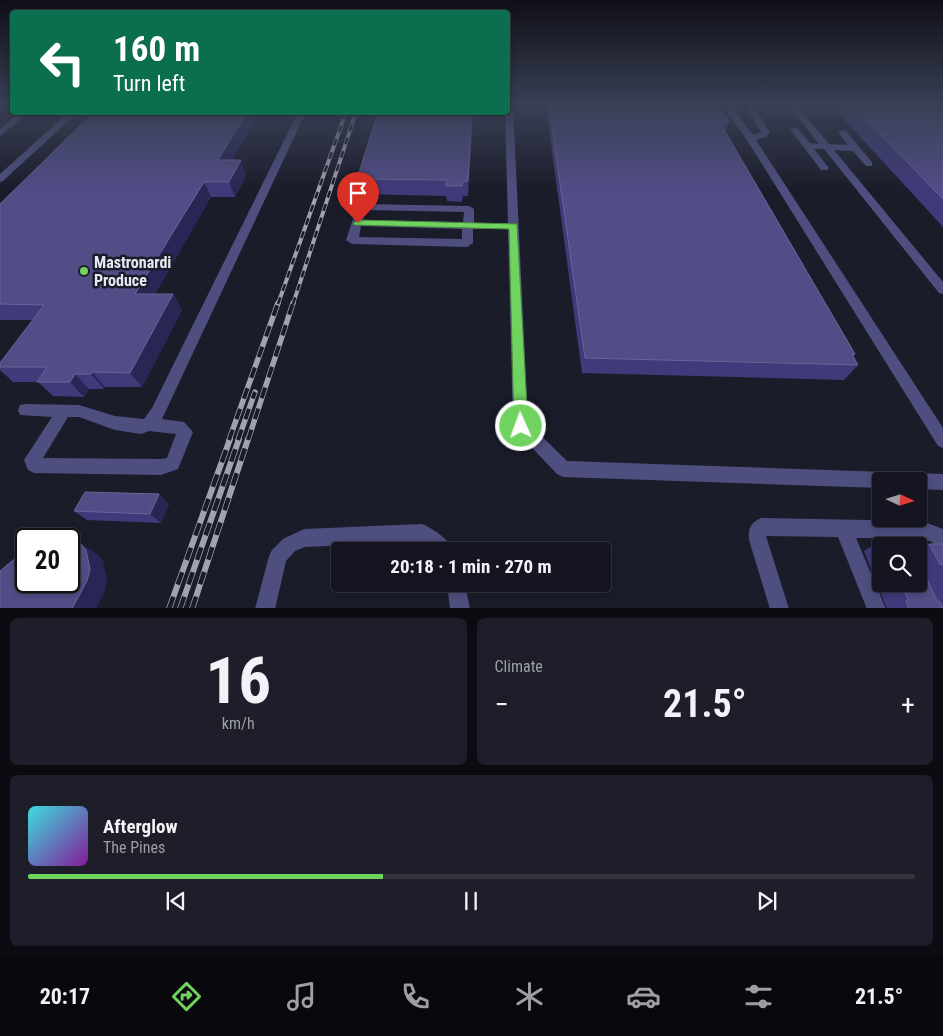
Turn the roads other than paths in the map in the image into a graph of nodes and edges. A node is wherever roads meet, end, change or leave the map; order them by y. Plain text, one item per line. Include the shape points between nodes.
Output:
1 (49, 134) edge
2 (291, 134) edge
3 (510, 134) edge
4 (748, 134) edge
5 (764, 134) edge
6 (798, 134) edge
7 (816, 134) edge
8 (844, 134) edge
9 (751, 139) junction
10 (807, 146) junction
11 (826, 147) junction
12 (855, 148) junction
13 (869, 164) dead end
14 (824, 168) dead end
15 (0, 179) edge
16 (358, 223) junction
17 (468, 226) junction
18 (514, 226) junction
19 (943, 290) edge
20 (25, 410) dead end
21 (64, 411) junction
22 (149, 424) junction
23 (943, 441) edge
24 (943, 482) edge
25 (843, 528) junction
26 (888, 529) junction
27 (892, 537) edge
28 (943, 540) edge
29 (436, 542) edge
30 (457, 592) edge
31 (265, 608) edge
32 (460, 608) edge
33 (780, 608) edge
34 (877, 608) edge

1 - 15 lane
2 - 22 lane
3 - 18 lane
4 - 9 lane
5 - 9 lane
6 - 10 lane
7 - 11 lane
8 - 12 lane
9 - 23 lane
10 - 11 lane
10 - 14 lane
11 - 12 lane
11 - 19 lane
12 - 13 lane
16 - 17 lane
16 - 17 lane via 362,207 469,209
16 - 17 lane via 352,240 467,243
17 - 18 lane
18 - 24 lane via 521,426 563,469
20 - 21 lane
21 - 22 lane via 79,411 130,427
21 - 22 lane via 32,460 34,465 161,467 172,464 185,432 180,427
25 - 26 lane
25 - 33 lane via 761,527 757,531
25 - 34 lane
26 - 27 lane
26 - 28 lane via 922,530
29 - 31 lane via 422,533 304,538 289,545 278,556
30 - 32 lane

